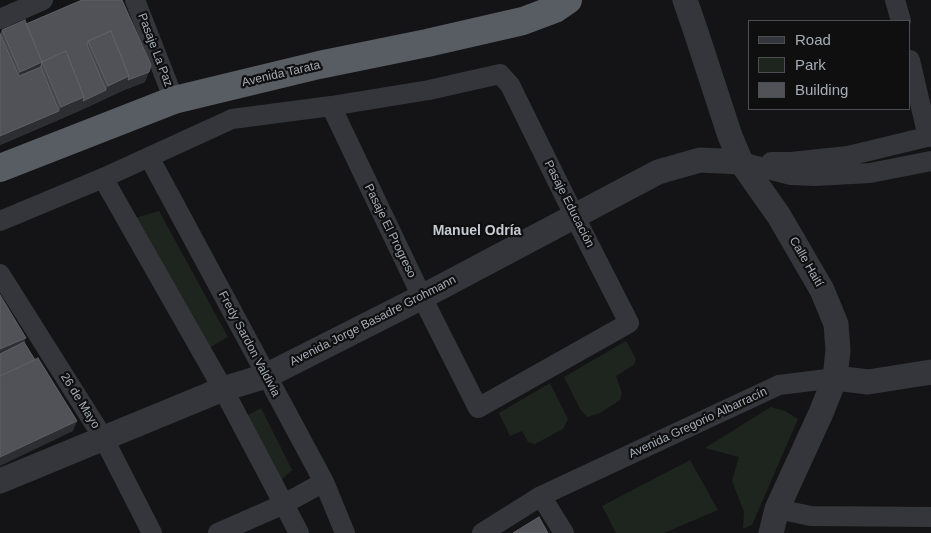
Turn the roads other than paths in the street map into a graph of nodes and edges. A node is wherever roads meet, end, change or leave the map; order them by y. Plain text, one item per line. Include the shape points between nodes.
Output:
1 (40, 0) edge
2 (135, 0) edge
3 (568, 0) edge
4 (684, 0) edge
5 (896, 0) edge
6 (0, 19) edge
7 (901, 20) edge
8 (911, 64) edge
9 (218, 88) junction
10 (174, 100) junction
11 (331, 106) junction
12 (232, 119) junction
13 (929, 136) edge
14 (149, 157) junction
15 (931, 161) edge
16 (741, 162) junction
17 (0, 168) edge
18 (103, 178) junction
19 (575, 217) junction
20 (0, 221) edge
21 (0, 274) edge
22 (422, 297) junction
23 (931, 372) edge
24 (266, 376) junction
25 (835, 378) junction
26 (223, 389) junction
27 (478, 408) joint
28 (104, 439) junction
29 (0, 481) edge
30 (324, 482) junction
31 (541, 496) junction
32 (284, 504) junction
33 (777, 509) junction
34 (931, 517) edge
35 (152, 533) edge
36 (218, 533) edge
37 (299, 533) edge
38 (345, 533) edge
39 (482, 533) edge
40 (564, 533) edge
41 (771, 533) edge

1 - 6 street
2 - 10 street, Pasaje La Paz
3 - 9 highway, Avenida Tarata via 555,9 523,21
4 - 16 street, Calle Haití
5 - 7 street
8 - 13 street
9 - 10 highway, Avenida Tarata
9 - 12 street
10 - 17 highway, Avenida Tarata
11 - 12 street
11 - 19 street, Pasaje Educación via 429,90 500,74 510,85
11 - 22 street, Pasaje El Progreso
12 - 14 street
13 - 16 street, Avenida Jorge Basadre Grohmann via 848,156 791,162
14 - 18 street
14 - 24 street, Fredy Sardon Valdivia
15 - 16 street, Avenida Jorge Basadre Grohmann via 870,173 814,176 791,175
16 - 19 street, Avenida Jorge Basadre Grohmann via 700,160 658,172
16 - 25 street, Calle Haití via 779,216 822,290 836,324
18 - 20 street
18 - 26 street
19 - 22 street, Avenida Jorge Basadre Grohmann
19 - 27 street, Pasaje Educación via 630,323
21 - 28 street, 26 de Mayo
22 - 24 street, Avenida Jorge Basadre Grohmann
22 - 27 street, Pasaje El Progreso
23 - 25 street, Avenida Gregorio Albarracín via 868,382
24 - 26 street, Avenida Jorge Basadre Grohmann
24 - 30 street, Fredy Sardon Valdivia
25 - 31 street, Avenida Gregorio Albarracín via 779,385
25 - 33 street, Calle Haití
26 - 28 street, Avenida Jorge Basadre Grohmann
26 - 32 street
28 - 29 street, Avenida Jorge Basadre Grohmann
28 - 35 street, 26 de Mayo
30 - 32 street
30 - 38 street, Fredy Sardon Valdivia
31 - 39 street, Avenida Gregorio Albarracín
31 - 40 street
32 - 36 street
32 - 37 street
33 - 34 street via 811,516
33 - 41 street, Calle Haití

